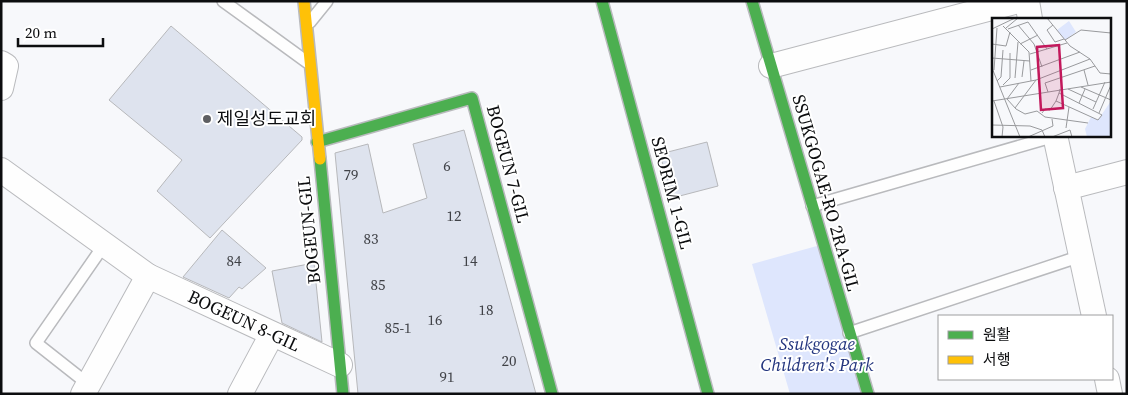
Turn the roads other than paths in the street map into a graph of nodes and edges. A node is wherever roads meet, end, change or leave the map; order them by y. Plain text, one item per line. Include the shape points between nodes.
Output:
1 (223, 1) edge
2 (304, 1) edge
3 (327, 1) edge
4 (602, 1) edge
5 (752, 1) edge
6 (1018, 1) edge
7 (1026, 1) edge
8 (1030, 18) edge
9 (306, 27) junction
10 (1, 63) edge
11 (310, 64) junction
12 (771, 66) junction
13 (1, 88) edge
14 (1055, 136) edge
15 (317, 142) junction
16 (1, 170) edge
17 (1127, 172) edge
18 (1066, 188) junction
19 (812, 206) junction
20 (104, 245) junction
21 (1081, 256) junction
22 (148, 276) junction
23 (1094, 315) edge
24 (849, 333) junction
25 (272, 334) junction
26 (340, 365) junction
27 (86, 389) edge
28 (240, 394) edge
29 (343, 394) edge
30 (552, 394) edge
31 (708, 394) edge
32 (868, 394) edge

1 - 11 lane
2 - 9 street, BOGEUN-GIL
3 - 9 lane
4 - 31 street, SEORIM 1-GIL
5 - 12 street, SSUKGOGAE-RO 2RA-GIL
6 - 12 street
7 - 8 street
9 - 11 street, BOGEUN-GIL
10 - 13 street via 6,66
11 - 15 street, BOGEUN-GIL
12 - 19 street, SSUKGOGAE-RO 2RA-GIL
14 - 18 street
14 - 19 lane
15 - 26 street, BOGEUN-GIL
15 - 30 street, BOGEUN 7-GIL via 472,98
16 - 20 street, BOGEUN 8-GIL
17 - 18 street
18 - 21 street
19 - 24 street, SSUKGOGAE-RO 2RA-GIL
20 - 22 street, BOGEUN 8-GIL
20 - 27 lane via 36,343
21 - 23 street
21 - 24 lane
22 - 25 street, BOGEUN 8-GIL
22 - 27 street
24 - 32 street, SSUKGOGAE-RO 2RA-GIL
25 - 26 street, BOGEUN 8-GIL
25 - 28 street
26 - 29 street, BOGEUN-GIL

